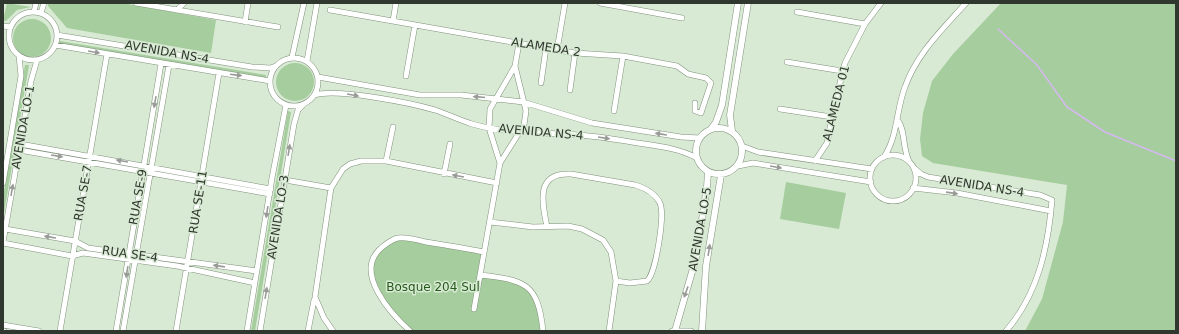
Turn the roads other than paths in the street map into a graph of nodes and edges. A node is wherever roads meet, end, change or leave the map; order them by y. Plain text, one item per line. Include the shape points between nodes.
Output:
1 (36, 3) edge
2 (44, 3) edge
3 (136, 3) edge
4 (184, 3) edge
5 (248, 3) edge
6 (304, 3) edge
7 (317, 3) edge
8 (396, 3) edge
9 (565, 3) edge
10 (600, 3) edge
11 (738, 3) edge
12 (748, 3) edge
13 (881, 3) edge
14 (966, 3) edge
15 (177, 10) junction
16 (330, 10) dead end
17 (34, 12) junction
18 (797, 12) dead end
19 (42, 14) junction
20 (682, 18) dead end
21 (393, 21) junction
22 (245, 22) junction
23 (865, 24) junction
24 (415, 25) junction
25 (3, 26) edge
26 (11, 27) junction
27 (278, 27) dead end
28 (57, 35) junction
29 (3, 38) edge
30 (9, 39) junction
31 (519, 43) junction
32 (55, 45) junction
33 (546, 48) junction
34 (557, 50) junction
35 (575, 53) junction
36 (107, 54) junction
37 (19, 56) junction
38 (622, 56) junction
39 (292, 57) junction
40 (37, 60) junction
41 (307, 61) junction
42 (787, 62) dead end
43 (161, 64) junction
44 (169, 65) junction
45 (276, 66) junction
46 (515, 66) junction
47 (842, 71) junction
48 (218, 73) junction
49 (406, 76) dead end
50 (318, 77) junction
51 (270, 81) junction
52 (541, 83) dead end
53 (570, 90) dead end
54 (315, 95) junction
55 (495, 98) junction
56 (523, 102) junction
57 (695, 103) dead end
58 (286, 105) junction
59 (302, 105) junction
60 (780, 109) dead end
61 (614, 111) dead end
62 (832, 117) junction
63 (897, 119) junction
64 (393, 127) dead end
65 (489, 128) junction
66 (711, 129) junction
67 (732, 131) junction
68 (520, 133) junction
69 (700, 138) junction
70 (450, 144) dead end
71 (742, 146) junction
72 (19, 147) junction
73 (90, 156) junction
74 (884, 157) junction
75 (697, 158) junction
76 (386, 161) junction
77 (815, 161) junction
78 (909, 161) junction
79 (89, 162) junction
80 (500, 163) junction
81 (738, 166) junction
82 (143, 168) junction
83 (914, 168) junction
84 (151, 169) junction
85 (872, 169) junction
86 (708, 172) junction
87 (444, 174) junction
88 (721, 174) junction
89 (202, 178) junction
90 (285, 180) junction
91 (871, 182) junction
92 (3, 183) edge
93 (497, 183) junction
94 (331, 188) junction
95 (913, 188) junction
96 (270, 191) junction
97 (1051, 211) junction
98 (490, 222) junction
99 (547, 227) junction
100 (5, 229) junction
101 (75, 241) junction
102 (3, 243) edge
103 (484, 252) junction
104 (72, 256) junction
105 (128, 256) junction
106 (135, 257) junction
107 (188, 262) junction
108 (187, 269) junction
109 (257, 271) junction
110 (480, 275) junction
111 (616, 282) junction
112 (256, 283) junction
113 (314, 297) junction
114 (474, 309) dead end
115 (3, 325) edge
116 (39, 331) edge
117 (60, 331) edge
118 (116, 331) edge
119 (123, 331) edge
120 (176, 331) edge
121 (247, 331) edge
122 (260, 331) edge
123 (308, 331) edge
124 (333, 331) edge
125 (410, 331) edge
126 (543, 331) edge
127 (609, 331) edge
128 (674, 331) edge
129 (691, 331) edge
130 (702, 331) edge
131 (1006, 331) edge

1 - 17 street
2 - 19 street
3 - 15 street
4 - 15 street
5 - 22 street
6 - 39 street
7 - 41 street
8 - 21 street
9 - 34 street
10 - 20 street
11 - 66 main road via 722,105
12 - 67 main road via 730,115
13 - 23 street, ALAMEDA 01
14 - 63 street via 925,50 913,68 904,87
15 - 22 street
16 - 21 street, ALAMEDA 2
17 - 19 street
17 - 26 street via 23,14
18 - 23 street
19 - 28 street via 52,22
21 - 24 street, ALAMEDA 2
22 - 27 street
23 - 47 street, ALAMEDA 01
24 - 31 street, ALAMEDA 2
24 - 49 street
25 - 26 street
26 - 30 street
28 - 32 street
28 - 45 street, AVENIDA NS-4 via 252,67
29 - 30 street
30 - 37 street
31 - 33 street, ALAMEDA 2
31 - 46 street
32 -> 36 street, AVENIDA NS-4
32 - 40 street via 51,52
33 - 34 street, ALAMEDA 2
33 - 52 street
34 - 35 street, ALAMEDA 2
35 - 38 street, ALAMEDA 2
35 - 53 street
36 - 43 street, AVENIDA NS-4
36 - 73 street, RUA SE-7
37 - 40 street
37 - 92 street, AVENIDA LO-1 via 21,76
38 - 57 street, ALAMEDA 2 via 677,66 688,74 706,78 710,83 701,113 695,111
38 - 61 street
39 - 41 street
39 - 45 street
40 - 72 street, AVENIDA LO-1
41 - 50 street via 313,66
42 - 47 street
43 - 44 street, AVENIDA NS-4
43 -> 82 street, RUA SE-9
44 - 48 street, AVENIDA NS-4
44 - 84 street, RUA SE-9
45 - 51 street via 271,73
46 - 55 street
46 - 56 street
47 - 62 street, ALAMEDA 01
48 -> 51 street, AVENIDA NS-4
48 - 89 street, RUA SE-11
50 - 54 street
55 -> 50 street, AVENIDA NS-4 via 420,95
51 - 58 street via 275,96
54 - 59 street
54 -> 65 street, AVENIDA NS-4 via 322,92 338,92 419,106
55 - 56 street, AVENIDA NS-4
55 - 65 street via 490,109
56 - 68 street via 526,119
69 -> 56 street, AVENIDA NS-4 via 592,123
58 - 59 street
58 - 96 street, AVENIDA LO-3
90 -> 59 street, AVENIDA LO-3 via 294,124
60 - 62 street
62 - 77 street, ALAMEDA 01 via 827,143
63 - 74 street via 890,147
63 - 78 street via 903,128 903,146
64 - 76 street
65 - 68 street, AVENIDA NS-4
65 - 80 street
66 - 67 main road via 726,128
66 - 69 main road
67 - 71 main road
68 -> 75 street, AVENIDA NS-4 via 579,135 667,148
68 - 80 street
69 - 75 main road via 696,147
70 - 87 street
71 - 77 street via 758,152
71 - 81 main road
72 - 73 street
72 -> 79 street
100 -> 72 street, AVENIDA LO-1
73 - 79 street, RUA SE-7
82 -> 73 street
74 - 78 street via 897,155
74 - 85 street
75 - 86 main road
76 - 87 street
76 - 94 street via 371,160 350,164 336,176
77 - 85 street
78 - 83 street
79 - 82 street
79 - 101 street, RUA SE-7
80 - 93 street
81 - 88 main road via 728,173
81 -> 91 street via 753,163
82 - 84 street
82 - 105 street, RUA SE-9
83 - 95 street via 916,182
83 - 97 street, AVENIDA NS-4 via 928,177 1040,195 1052,200
84 - 89 street
84 - 106 street, RUA SE-9
85 - 91 street
86 - 88 main road
86 -> 128 main road, AVENIDA LO-5 via 696,258
93 -> 87 street
130 -> 88 main road, AVENIDA LO-5 via 706,266
89 - 96 street
89 - 107 street, RUA SE-11
90 - 94 street
122 -> 90 street, AVENIDA LO-3
91 - 95 street via 877,194 890,200 903,198
93 - 98 street
94 - 113 street
95 -> 97 street, AVENIDA NS-4 via 956,193
96 -> 109 street, AVENIDA LO-3
97 - 131 street via 1044,256 1037,279 1020,313
98 - 99 street
98 - 103 street
99 - 111 street via 568,226 582,229 603,240 611,252
99 - 111 street via 543,207 544,189 546,181 551,177 571,174 645,188 657,198 660,205 661,224 652,273 647,281
101 -> 100 street, RUA SE-4
100 - 102 street, AVENIDA LO-1
101 - 104 street, RUA SE-7
101 - 105 street, RUA SE-4 via 88,248
102 - 104 street, RUA SE-4
103 - 110 street
103 - 125 street via 398,238 376,252 371,263 370,278 384,301
104 - 105 street, RUA SE-4 via 83,253
104 - 117 street, RUA SE-7
105 - 106 street, RUA SE-4
105 -> 118 street, RUA SE-9
106 - 107 street, RUA SE-4
106 - 108 street, RUA SE-4
106 - 119 street, RUA SE-9
107 - 108 street, RUA SE-11
109 -> 107 street, RUA SE-4
108 - 112 street, RUA SE-4
108 - 120 street, RUA SE-11
109 - 112 street, AVENIDA LO-3
110 - 114 street
110 - 126 street via 529,286 541,310
111 - 127 street
112 - 121 street, AVENIDA LO-3
113 - 123 street
113 - 124 street
115 - 116 street
128 - 129 street

